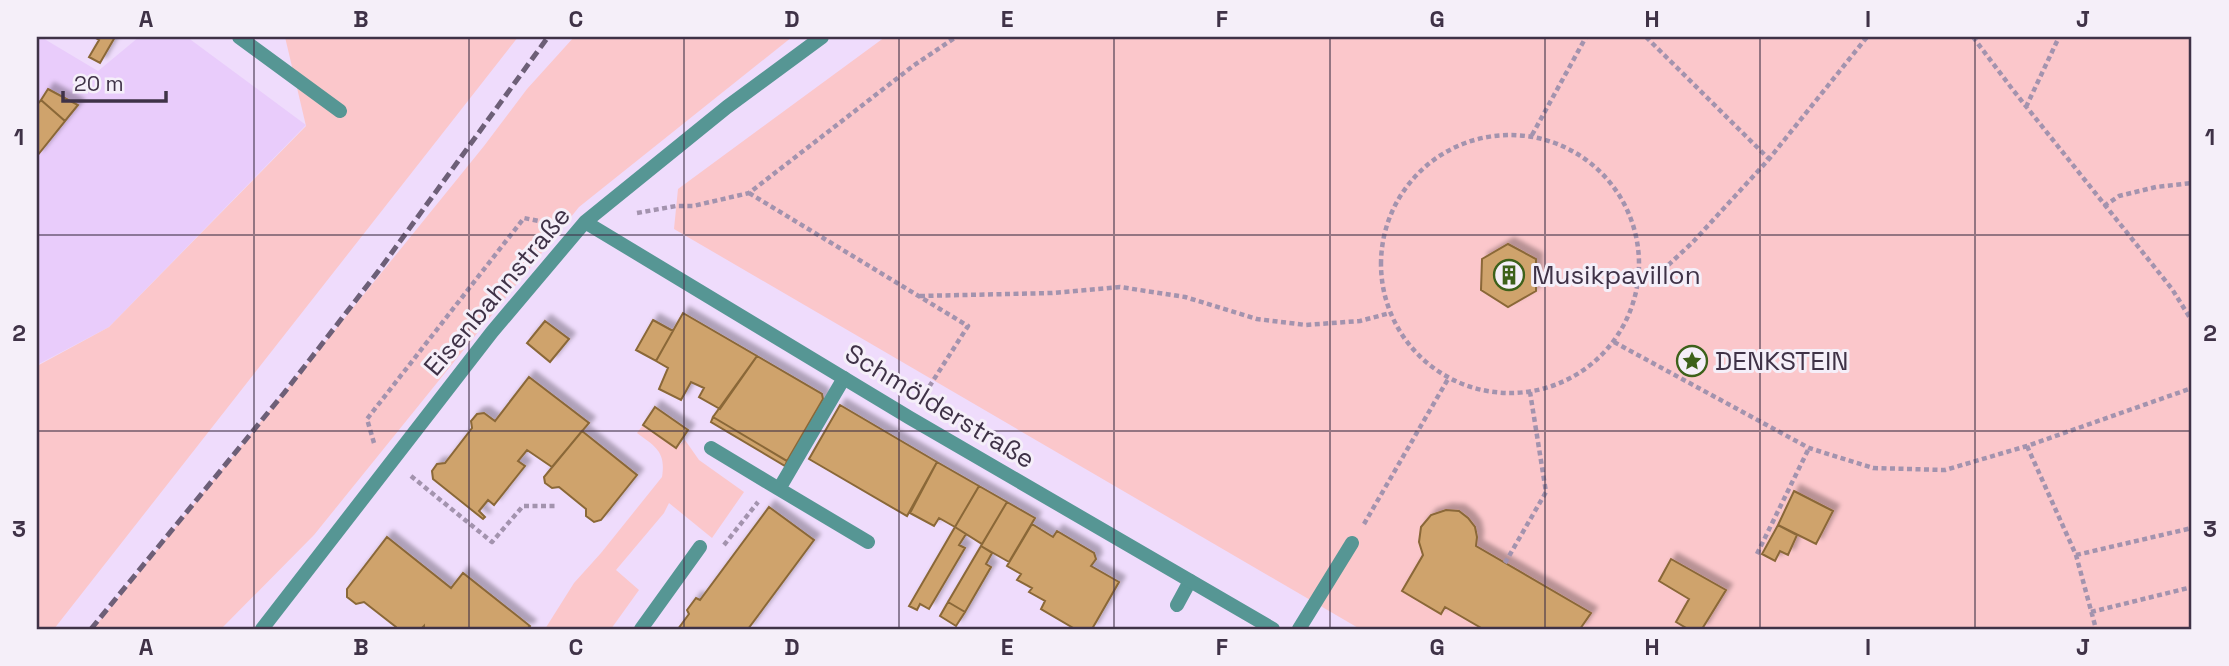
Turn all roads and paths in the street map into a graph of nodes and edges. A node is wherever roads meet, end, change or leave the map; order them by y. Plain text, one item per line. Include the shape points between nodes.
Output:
1 (239, 37) edge
2 (822, 37) edge
3 (956, 37) edge
4 (1586, 37) edge
5 (1646, 37) edge
6 (1867, 37) edge
7 (1973, 37) edge
8 (2059, 37) edge
9 (2026, 107) junction
10 (340, 111) dead end
11 (1532, 135) junction
12 (1769, 159) junction
13 (2192, 183) edge
14 (749, 193) junction
15 (2105, 206) junction
16 (524, 218) dead end
17 (585, 222) junction
18 (1639, 282) junction
19 (920, 296) junction
20 (1390, 313) junction
21 (2192, 321) edge
22 (1614, 342) junction
23 (844, 378) junction
24 (1448, 379) junction
25 (2192, 388) edge
26 (1530, 392) junction
27 (910, 418) junction
28 (2027, 446) junction
29 (711, 448) dead end
30 (1809, 448) junction
31 (387, 466) junction
32 (779, 489) junction
33 (764, 494) dead end
34 (556, 506) dead end
35 (2192, 528) edge
36 (868, 542) dead end
37 (1352, 543) joint
38 (700, 547) joint
39 (1756, 554) dead end
40 (2076, 555) junction
41 (1505, 563) dead end
42 (1190, 581) junction
43 (2192, 587) edge
44 (1177, 604) dead end
45 (2091, 612) junction
46 (262, 629) edge
47 (641, 629) edge
48 (1273, 629) edge
49 (1299, 629) edge
50 (2096, 629) edge

1 - 10 street
2 - 17 street, Eisenbahnstraße
3 - 14 path
4 - 11 path
5 - 12 path
6 - 12 path
7 - 9 path
8 - 9 path
9 - 15 path
11 - 18 path via 1570,148 1603,172 1626,204 1639,243
11 - 20 path via 1493,134 1455,146 1414,177 1398,198 1383,234 1381,274
12 - 18 path via 1693,242 1664,269
13 - 15 path via 2119,196
14 - 17 path
14 - 19 path
15 - 21 path
16 - 31 path via 367,419
17 - 23 street, Schmölderstraße
17 - 31 street, Eisenbahnstraße
18 - 22 path via 1631,314
19 - 20 path via 1120,287 1185,297 1257,319 1306,325 1360,321
19 - 27 path via 968,326
20 - 24 path via 1409,345
22 - 26 path via 1577,375
22 - 30 path
23 - 27 street, Schmölderstraße
23 - 32 street
24 - 26 path via 1497,393
24 - 37 path
25 - 28 path
26 - 41 path via 1546,492
27 - 42 street, Schmölderstraße
28 - 30 path via 1945,470 1873,468
28 - 40 path
29 - 32 street
30 - 39 path
31 - 34 path via 492,542 523,506
31 - 46 street, Eisenbahnstraße
32 - 36 street
33 - 38 path via 720,550 707,537
35 - 40 path
37 - 49 street
38 - 47 street
40 - 45 path
42 - 44 street
42 - 48 street, Schmölderstraße
43 - 45 path
45 - 50 path

